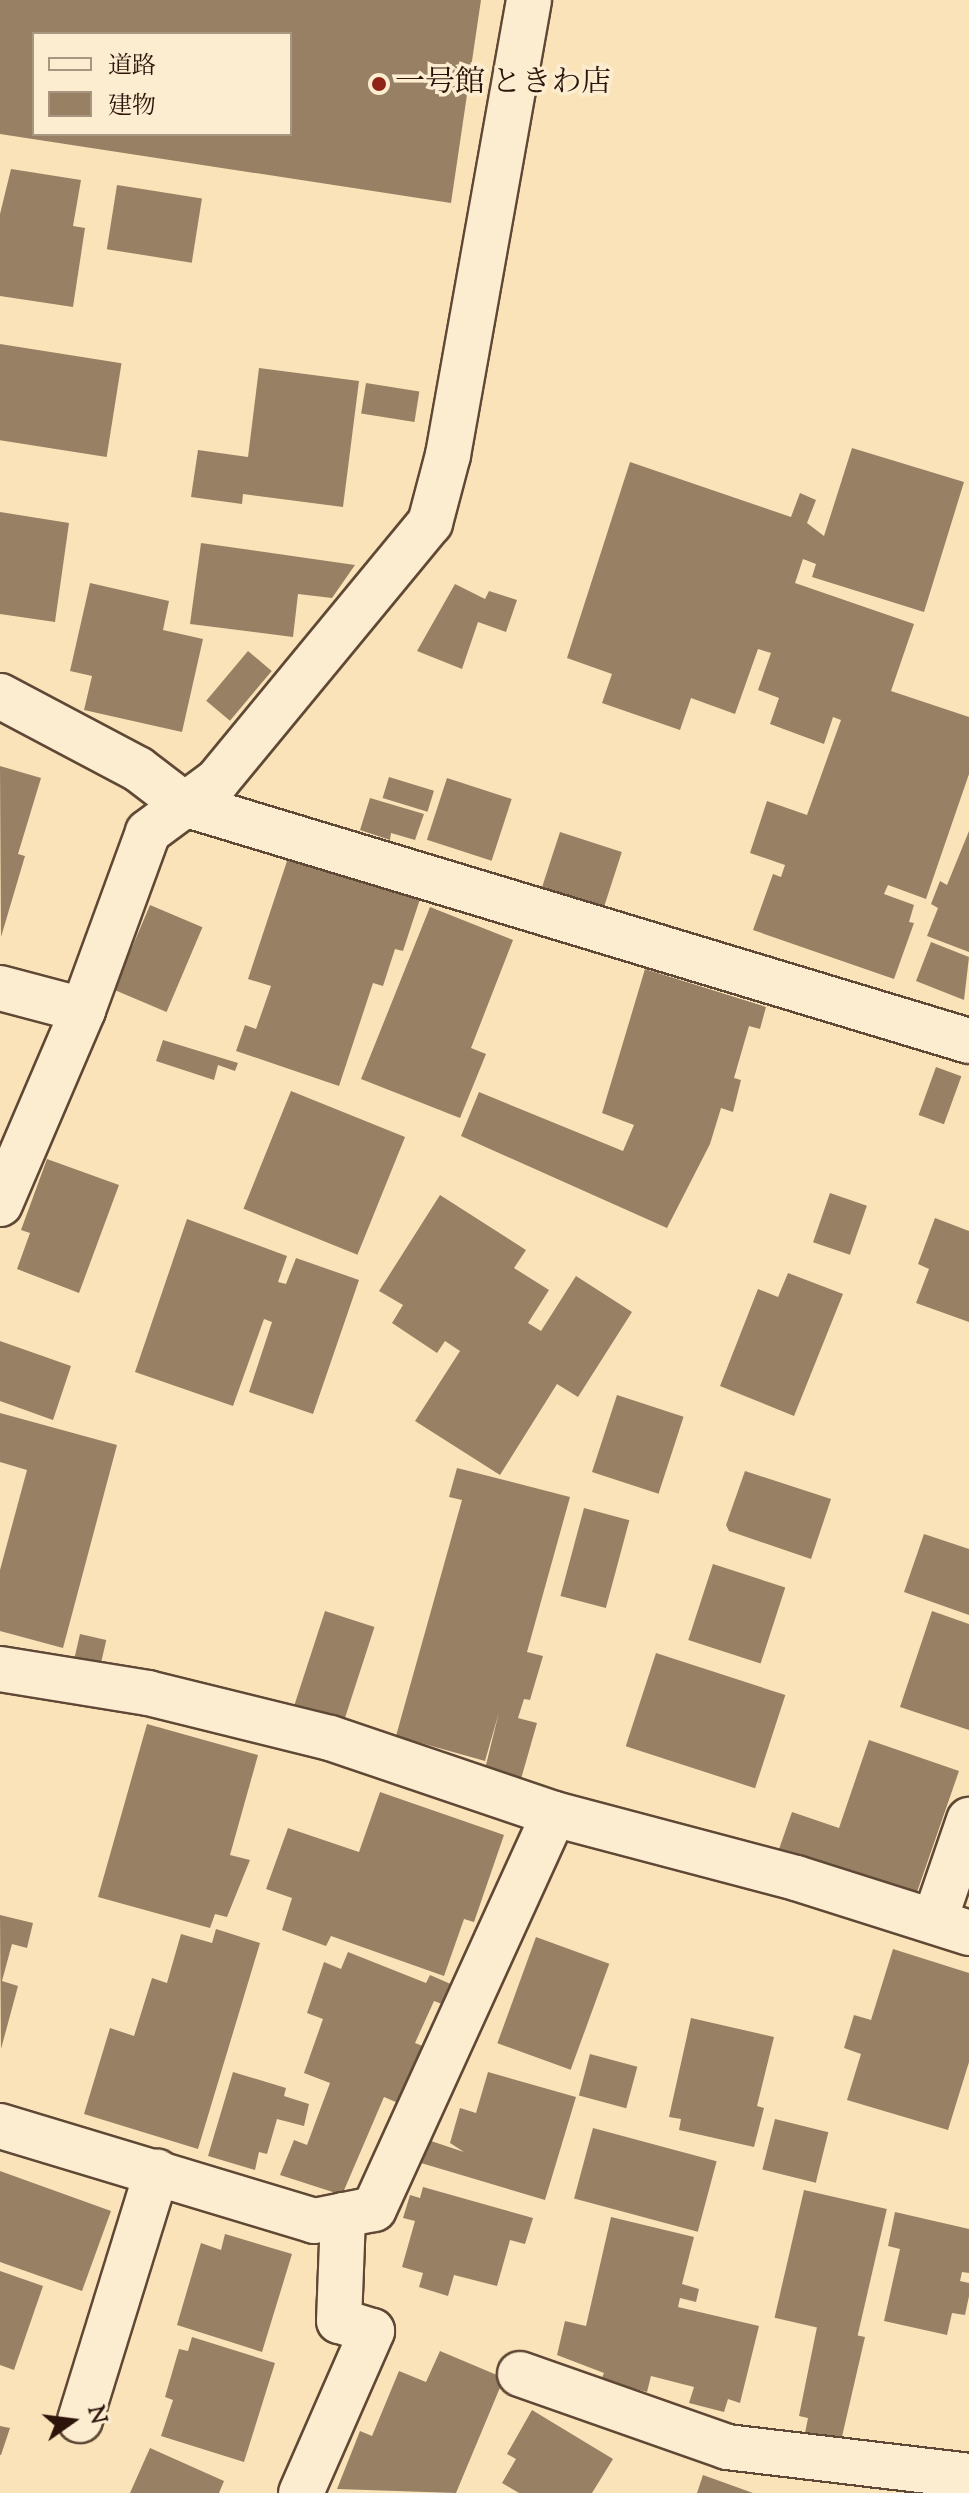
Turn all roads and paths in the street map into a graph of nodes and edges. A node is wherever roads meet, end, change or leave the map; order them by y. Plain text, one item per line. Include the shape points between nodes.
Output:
1 (529, 0) edge
2 (0, 696) edge
3 (184, 804) junction
4 (0, 988) edge
5 (83, 1010) junction
6 (969, 1041) edge
7 (0, 1204) edge
8 (0, 1669) edge
9 (554, 1814) junction
10 (969, 1820) edge
11 (952, 1926) edge
12 (0, 2126) edge
13 (157, 2172) junction
14 (343, 2215) junction
15 (520, 2374) dead end
16 (80, 2420) dead end
17 (969, 2476) edge
18 (301, 2493) edge

1 - 3 street via 446,468 430,523 217,781
2 - 3 street via 138,769
3 - 5 street via 148,832
3 - 6 street
4 - 5 street
5 - 7 street
8 - 9 street via 148,1693 330,1738
9 - 11 street
9 - 14 street via 374,2209
10 - 11 street
12 - 13 street
13 - 14 street via 314,2221
13 - 16 street
14 - 18 street via 339,2321 372,2331
15 - 17 street via 727,2447

